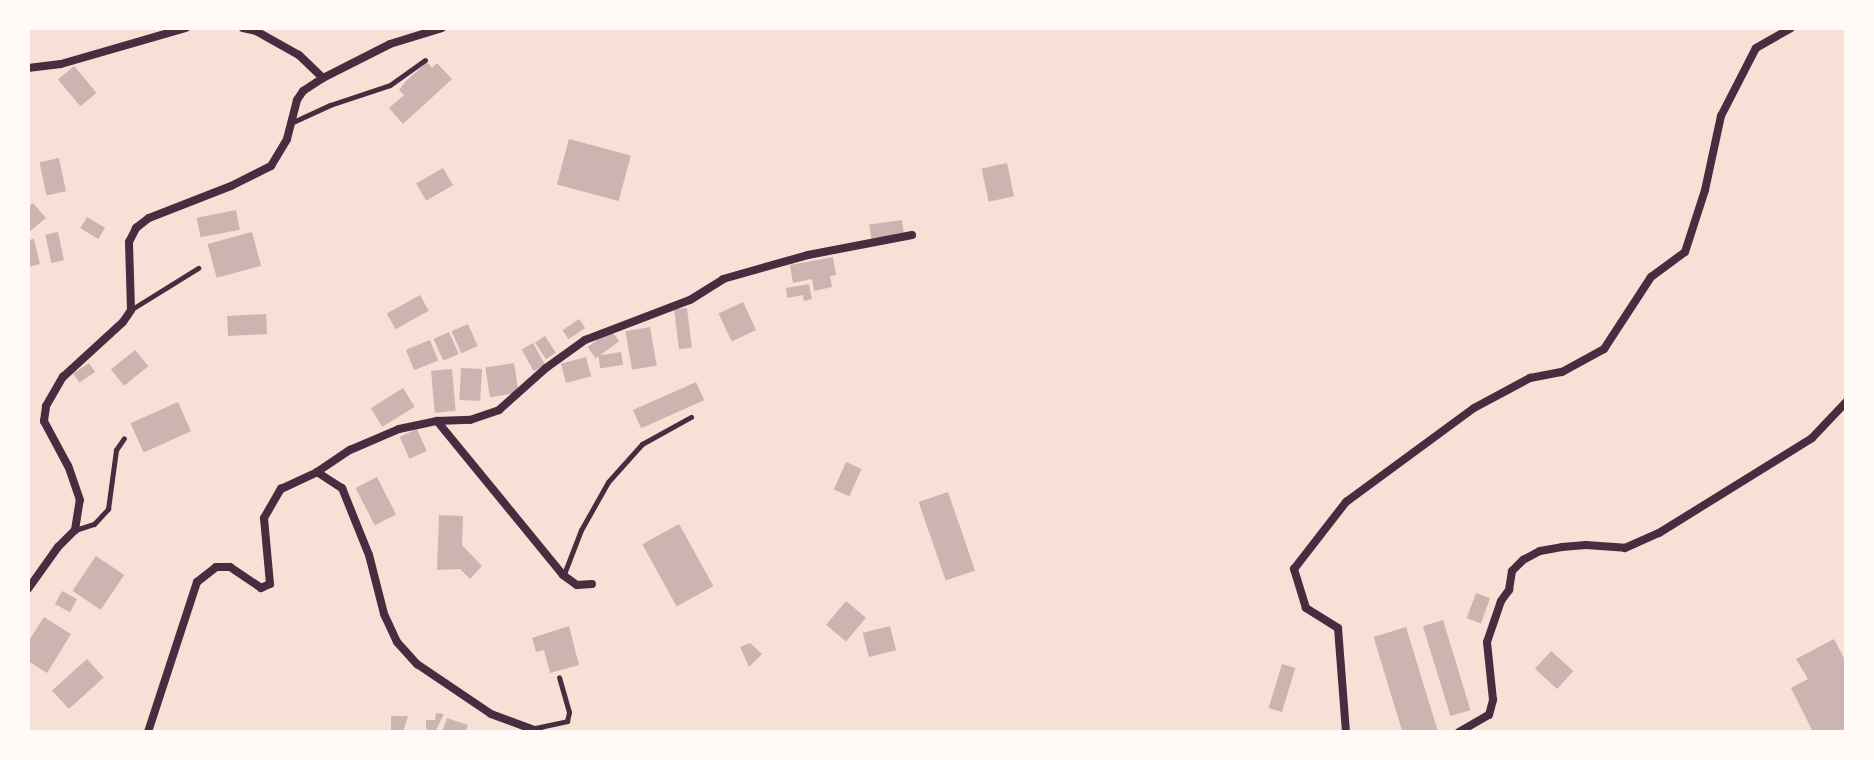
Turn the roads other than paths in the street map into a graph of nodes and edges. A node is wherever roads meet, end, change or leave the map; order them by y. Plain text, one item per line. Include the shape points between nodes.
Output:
1 (186, 28) edge
2 (243, 28) edge
3 (442, 28) edge
4 (1791, 28) edge
5 (425, 60) dead end
6 (28, 68) edge
7 (323, 78) junction
8 (292, 122) junction
9 (912, 235) dead end
10 (198, 268) dead end
11 (131, 310) junction
12 (1846, 402) edge
13 (691, 417) dead end
14 (437, 421) junction
15 (124, 438) dead end
16 (317, 472) junction
17 (75, 530) junction
18 (563, 575) junction
19 (592, 584) dead end
20 (28, 589) edge
21 (559, 677) dead end
22 (536, 730) edge
23 (148, 732) edge
24 (1346, 732) edge
25 (1459, 732) edge

1 - 6 street via 61,64
2 - 7 street via 299,55
3 - 7 street via 390,44
4 - 24 street via 1756,48 1721,116 1685,252 1651,277 1604,349 1562,372 1530,378 1474,408 1346,502 1294,569 1306,608 1338,628
5 - 8 lane via 390,85
7 - 8 street via 303,91
8 - 11 street via 271,166 136,228 129,242
9 - 14 street via 808,255 723,279 690,300 585,340 499,410 470,420
10 - 11 lane
11 - 17 street via 63,377 46,406 44,421 78,492
12 - 25 street via 1812,438 1659,533 1625,548 1586,545 1540,551 1523,560 1512,571 1487,642 1493,700 1489,715
13 - 18 lane via 642,444 608,482
14 - 16 street via 376,437
14 - 18 street
15 - 17 lane via 116,450 108,509 94,524
16 - 22 street via 342,488 397,642 417,664 491,714
16 - 23 street via 281,489 264,518 270,584 261,588 230,567 216,567 197,582
17 - 20 street
18 - 19 street via 577,585
21 - 22 lane via 567,721

